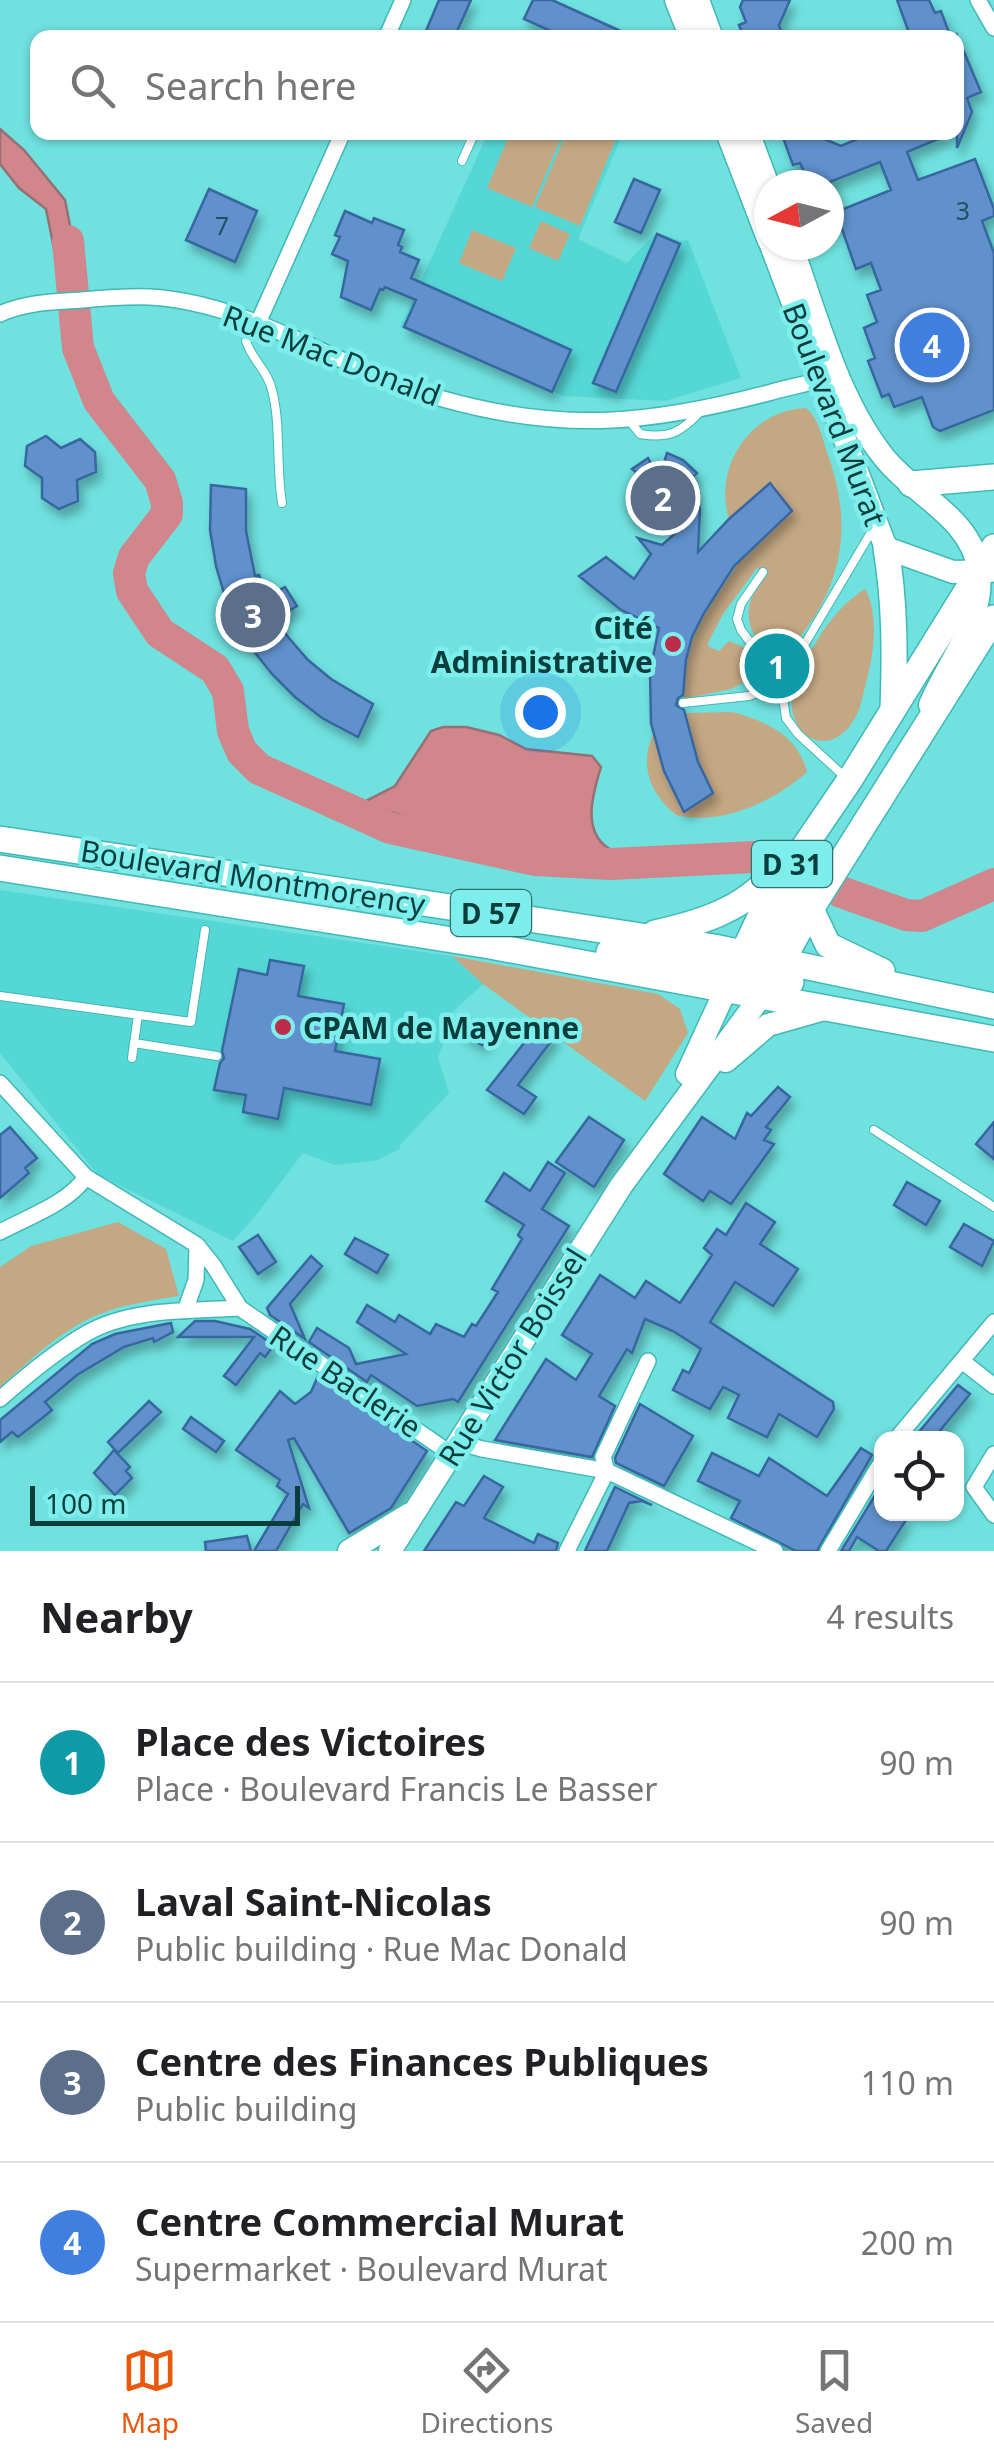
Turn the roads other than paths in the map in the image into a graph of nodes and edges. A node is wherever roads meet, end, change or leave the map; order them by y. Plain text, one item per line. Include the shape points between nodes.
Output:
1 (403, 0) edge
2 (676, 0) edge
3 (698, 0) edge
4 (981, 2) edge
5 (994, 28) edge
6 (390, 30) edge
7 (688, 30) edge
8 (709, 30) edge
9 (339, 140) edge
10 (472, 140) edge
11 (730, 140) edge
12 (751, 140) edge
13 (462, 161) dead end
14 (762, 170) edge
15 (754, 202) edge
16 (778, 260) edge
17 (795, 260) edge
18 (0, 314) edge
19 (258, 323) junction
20 (831, 376) junction
21 (994, 477) edge
22 (911, 484) junction
23 (282, 504) dead end
24 (877, 522) junction
25 (994, 547) edge
26 (886, 548) junction
27 (986, 571) edge
28 (762, 572) dead end
29 (994, 618) edge
30 (781, 684) junction
31 (684, 702) dead end
32 (893, 708) junction
33 (909, 753) junction
34 (849, 781) junction
35 (0, 838) edge
36 (0, 868) edge
37 (811, 909) junction
38 (205, 930) dead end
39 (644, 936) junction
40 (755, 973) junction
41 (931, 991) junction
42 (0, 996) edge
43 (994, 1006) edge
44 (828, 1008) junction
45 (138, 1015) junction
46 (994, 1039) edge
47 (134, 1042) junction
48 (217, 1056) dead end
49 (132, 1058) dead end
50 (0, 1082) edge
51 (874, 1130) dead end
52 (637, 1165) junction
53 (86, 1177) junction
54 (994, 1207) edge
55 (0, 1232) edge
56 (197, 1246) junction
57 (227, 1287) junction
58 (193, 1293) junction
59 (240, 1308) junction
60 (185, 1311) junction
61 (994, 1322) edge
62 (648, 1361) dead end
63 (962, 1362) junction
64 (994, 1386) edge
65 (0, 1398) edge
66 (903, 1431) edge
67 (455, 1448) junction
68 (994, 1454) edge
69 (606, 1471) junction
70 (874, 1474) edge
71 (412, 1512) junction
72 (994, 1515) edge
73 (350, 1551) edge
74 (390, 1551) edge
75 (567, 1551) edge
76 (775, 1551) edge
77 (828, 1551) edge

1 - 6 street
2 - 7 street
3 - 8 street
4 - 5 street
9 - 19 street
10 - 13 lane
11 - 15 street, Boulevard Murat
12 - 14 street
16 - 20 street, Boulevard Murat
17 - 20 street, Boulevard Murat
18 - 19 street, Rue Mac Donald via 59,302 152,297
19 - 20 street, Rue Mac Donald via 414,391 559,422 700,412
19 - 23 lane via 246,341 273,391
20 - 22 street, Boulevard Murat via 884,458
20 - 24 street, Boulevard Murat
21 - 22 main road
22 - 27 street, Boulevard Murat via 968,536
24 - 26 street, Boulevard Murat
24 - 30 lane
25 - 27 main road
26 - 27 street, Boulevard Murat via 945,570
26 - 32 main road via 893,588
27 - 32 main road
27 - 33 street via 978,613
28 - 30 lane via 738,619
29 - 33 main road, D 31
30 - 31 lane via 749,696
30 - 34 lane via 786,718
32 - 34 main road
33 - 37 main road, D 31
34 - 39 main road via 757,891 722,913
34 - 40 main road
35 - 39 main road, Boulevard Montmorency / D 57
36 - 40 main road, Boulevard Montmorency / D 57 via 567,961
37 - 40 main road
37 - 41 main road via 828,945
38 - 45 lane via 192,1022
39 - 40 main road, Boulevard Montmorency / D 57
40 - 41 main road via 810,985
40 - 44 main road, D 57
40 - 52 street, Rue Victor Boissel
40 - 52 street, Rue Victor Boissel via 698,1054
41 - 43 main road
42 - 45 lane
44 - 46 main road, D 57
44 - 52 street via 768,1025 731,1052 665,1146
45 - 47 lane
47 - 48 lane
47 - 49 lane
50 - 53 street
51 - 54 lane
52 - 67 street, Rue Victor Boissel
53 - 55 street via 62,1199
53 - 56 street
56 - 57 street, Rue Baclerie
56 - 58 street
57 - 58 street
57 - 59 street, Rue Baclerie
58 - 60 street
59 - 60 street, Rue Baclerie
59 - 67 street, Rue Baclerie
60 - 65 street, Rue Baclerie via 90,1332
61 - 63 street
62 - 69 street via 603,1457
63 - 64 street
63 - 66 street
67 - 69 street
67 - 71 street, Rue Victor Boissel
68 - 72 street via 974,1488
69 - 75 street
69 - 76 street
70 - 77 street
71 - 73 street
71 - 74 street, Rue Victor Boissel

